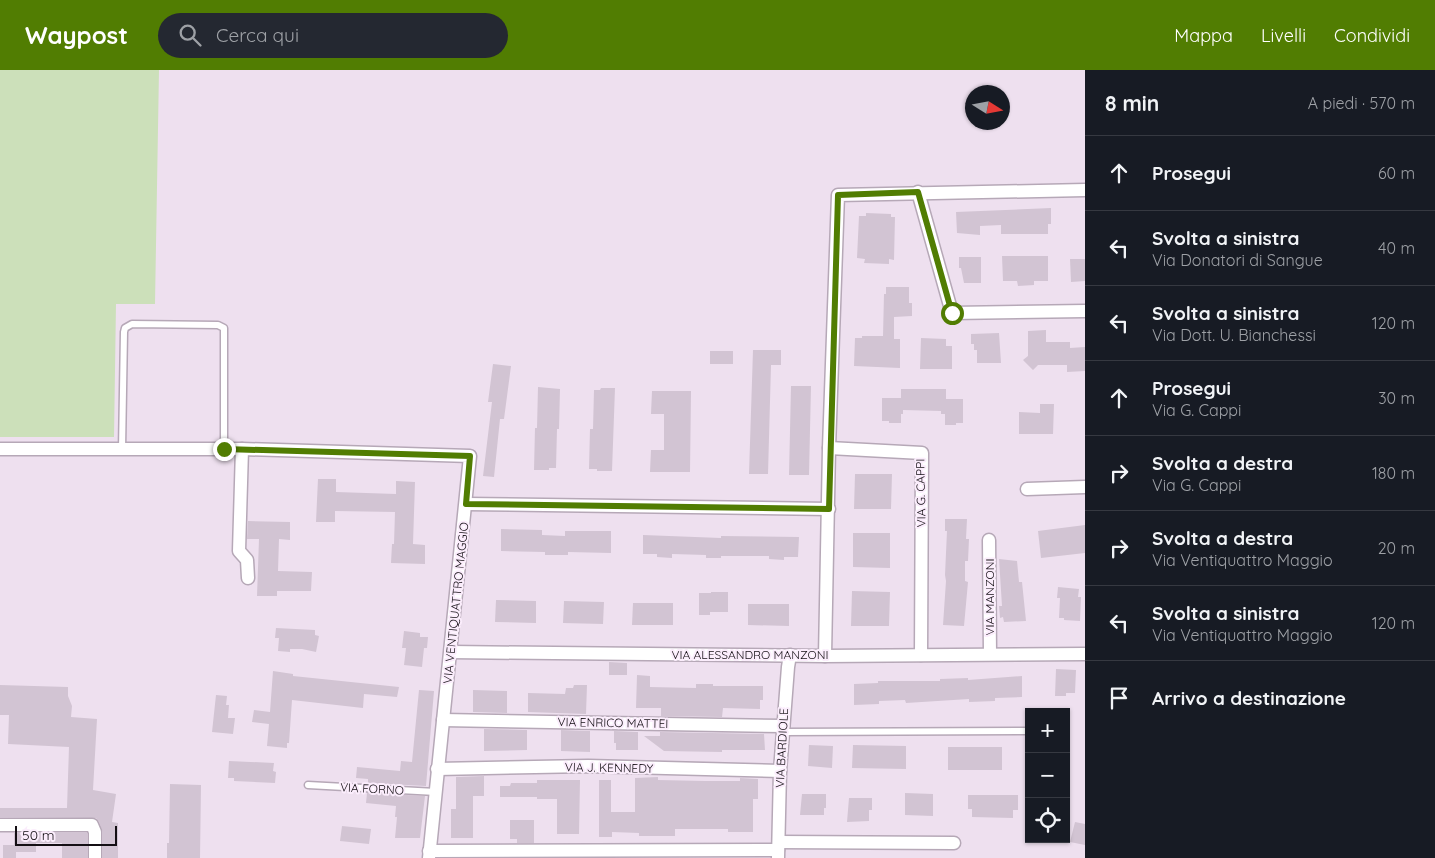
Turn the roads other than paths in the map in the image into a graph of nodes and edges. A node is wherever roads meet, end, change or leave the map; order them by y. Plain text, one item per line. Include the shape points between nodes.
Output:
1 (1085, 190) edge
2 (918, 192) junction
3 (1085, 311) edge
4 (829, 448) junction
5 (0, 449) edge
6 (122, 449) junction
7 (224, 449) junction
8 (242, 449) junction
9 (1085, 488) edge
10 (1028, 489) dead end
11 (466, 504) junction
12 (829, 509) junction
13 (989, 540) dead end
14 (248, 578) dead end
15 (451, 652) junction
16 (990, 654) junction
17 (1085, 654) edge
18 (790, 655) junction
19 (921, 655) junction
20 (825, 656) junction
21 (443, 720) junction
22 (783, 729) junction
23 (1025, 731) edge
24 (437, 769) junction
25 (780, 771) junction
26 (308, 785) dead end
27 (436, 792) junction
28 (0, 825) edge
29 (954, 843) dead end
30 (778, 850) edge
31 (429, 855) edge
32 (95, 858) edge

1 - 2 street
2 - 3 street via 952,313
2 - 4 street via 838,195
4 - 12 street
4 - 19 street, VIA G. CAPPI via 922,453
5 - 6 street, VIA VENTIQUATTRO MAGGIO
6 - 7 street, VIA VENTIQUATTRO MAGGIO
6 - 7 lane via 124,332 132,324 218,325 224,328
7 - 8 street, VIA VENTIQUATTRO MAGGIO
8 - 11 street, VIA VENTIQUATTRO MAGGIO via 470,456
8 - 14 street via 239,551 247,560
9 - 10 street
11 - 12 street
11 - 15 street, VIA VENTIQUATTRO MAGGIO
12 - 20 street
13 - 16 street, VIA MANZONI
15 - 18 street, VIA ALESSANDRO MANZONI
15 - 21 street, VIA VENTIQUATTRO MAGGIO
16 - 17 street, VIA ALESSANDRO MANZONI
16 - 19 street, VIA ALESSANDRO MANZONI
18 - 20 street, VIA ALESSANDRO MANZONI
18 - 22 street, VIA BARDIOLE
19 - 20 street, VIA ALESSANDRO MANZONI
21 - 22 street, VIA ENRICO MATTEI
21 - 24 street, VIA VENTIQUATTRO MAGGIO
22 - 23 lane
22 - 25 street, VIA BARDIOLE
24 - 25 street, VIA J. KENNEDY via 588,766
24 - 27 street, VIA VENTIQUATTRO MAGGIO
25 - 30 street, VIA BARDIOLE
26 - 27 lane, VIA FORNO
27 - 31 street, VIA VENTIQUATTRO MAGGIO
28 - 32 street via 92,825
29 - 30 street
30 - 31 street

